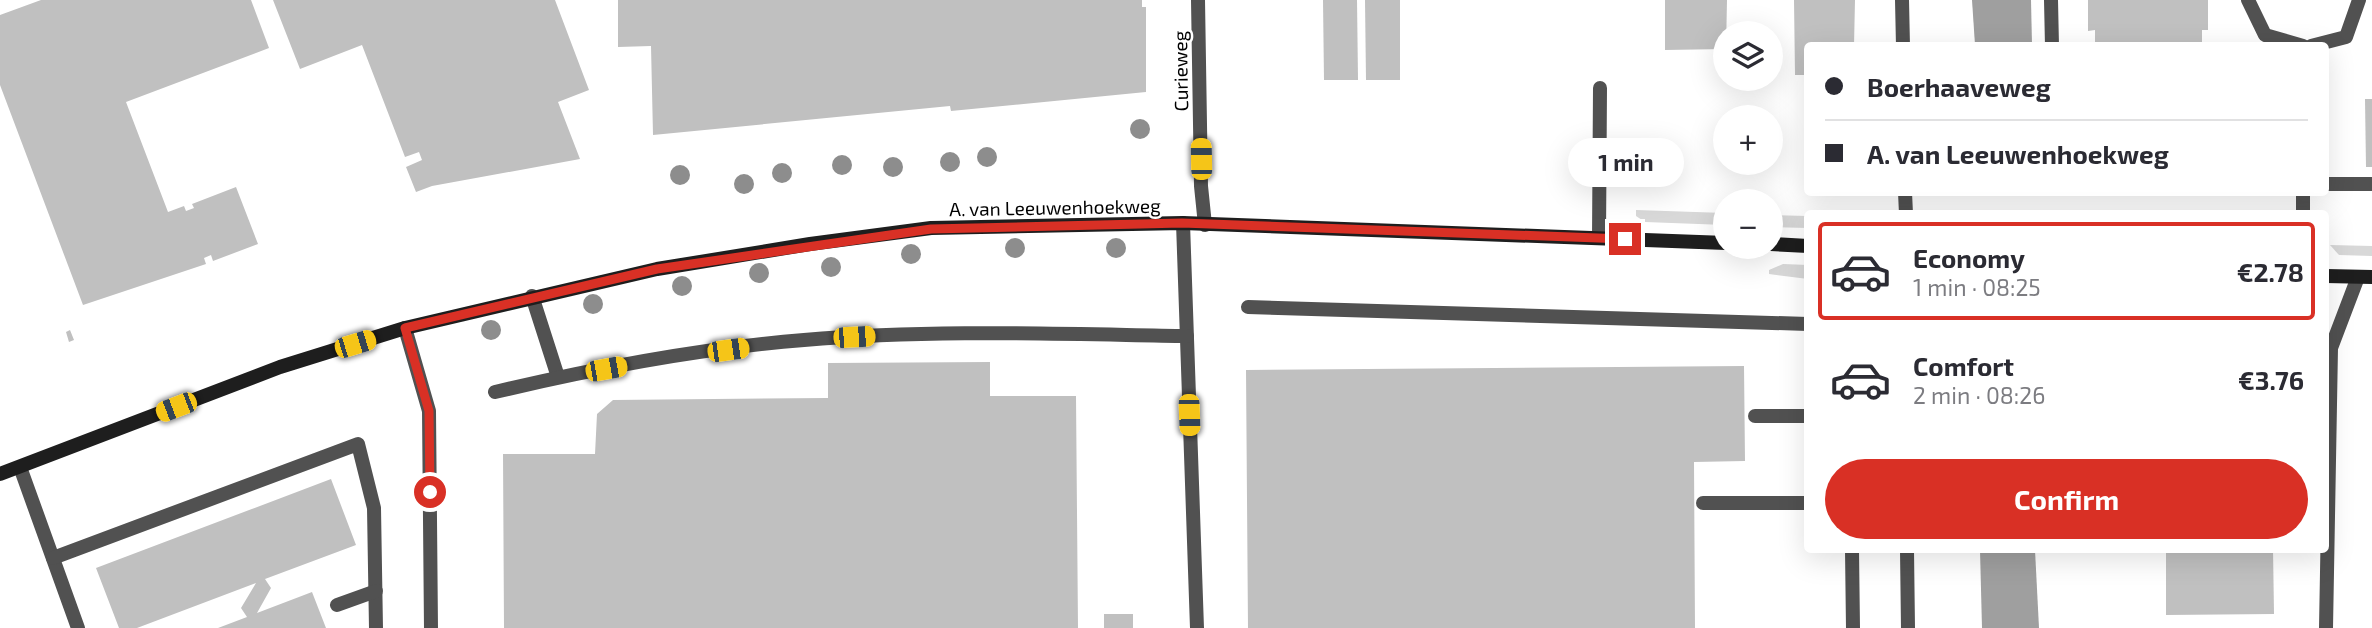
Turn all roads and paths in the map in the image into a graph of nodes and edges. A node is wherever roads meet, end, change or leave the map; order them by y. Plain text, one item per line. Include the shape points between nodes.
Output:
1 (1198, 0) edge
2 (1902, 0) edge
3 (2051, 0) edge
4 (2248, 0) edge
5 (2359, 0) edge
6 (1903, 42) edge
7 (2052, 42) edge
8 (2289, 42) edge
9 (2327, 42) edge
10 (1600, 88) dead end
11 (2329, 184) edge
12 (2372, 184) edge
13 (1182, 223) junction
14 (1205, 225) junction
15 (1599, 238) junction
16 (1713, 242) edge
17 (1783, 245) edge
18 (1804, 246) edge
19 (2329, 276) edge
20 (2365, 277) edge
21 (532, 296) junction
22 (1248, 307) dead end
23 (1804, 324) edge
24 (405, 328) junction
25 (1187, 336) junction
26 (558, 377) junction
27 (495, 392) dead end
28 (1755, 416) dead end
29 (1804, 416) edge
30 (2329, 460) edge
31 (20, 467) junction
32 (0, 474) edge
33 (1703, 503) dead end
34 (1804, 503) edge
35 (1853, 553) edge
36 (1907, 553) edge
37 (2327, 553) edge
38 (53, 558) junction
39 (376, 591) junction
40 (337, 605) dead end
41 (78, 628) edge
42 (376, 628) edge
43 (431, 628) edge
44 (1197, 628) edge
45 (1853, 628) edge
46 (1908, 628) edge
47 (2326, 628) edge

1 - 14 street, Curieweg
2 - 6 street
3 - 7 street
4 - 8 street via 2265,35
5 - 9 street via 2346,37
10 - 15 street
11 - 12 street
13 - 14 street, A. van Leeuwenhoekweg
13 - 21 street, A. van Leeuwenhoekweg via 931,229 657,269
13 - 25 street
14 - 15 street, A. van Leeuwenhoekweg
15 - 16 street, A. van Leeuwenhoekweg
17 - 18 street
19 - 20 street
20 - 30 street via 2331,348
21 - 24 street, A. van Leeuwenhoekweg
21 - 26 street
22 - 23 street
24 - 31 street, A. van Leeuwenhoekweg via 280,367
24 - 43 street via 429,411
25 - 26 street via 930,333 803,340
25 - 44 street
26 - 27 street
28 - 29 street
31 - 32 street, A. van Leeuwenhoekweg
31 - 38 street
33 - 34 street
35 - 45 street
36 - 46 street
37 - 47 street
38 - 39 street via 358,444 374,508
38 - 41 street
39 - 40 street
39 - 42 street

